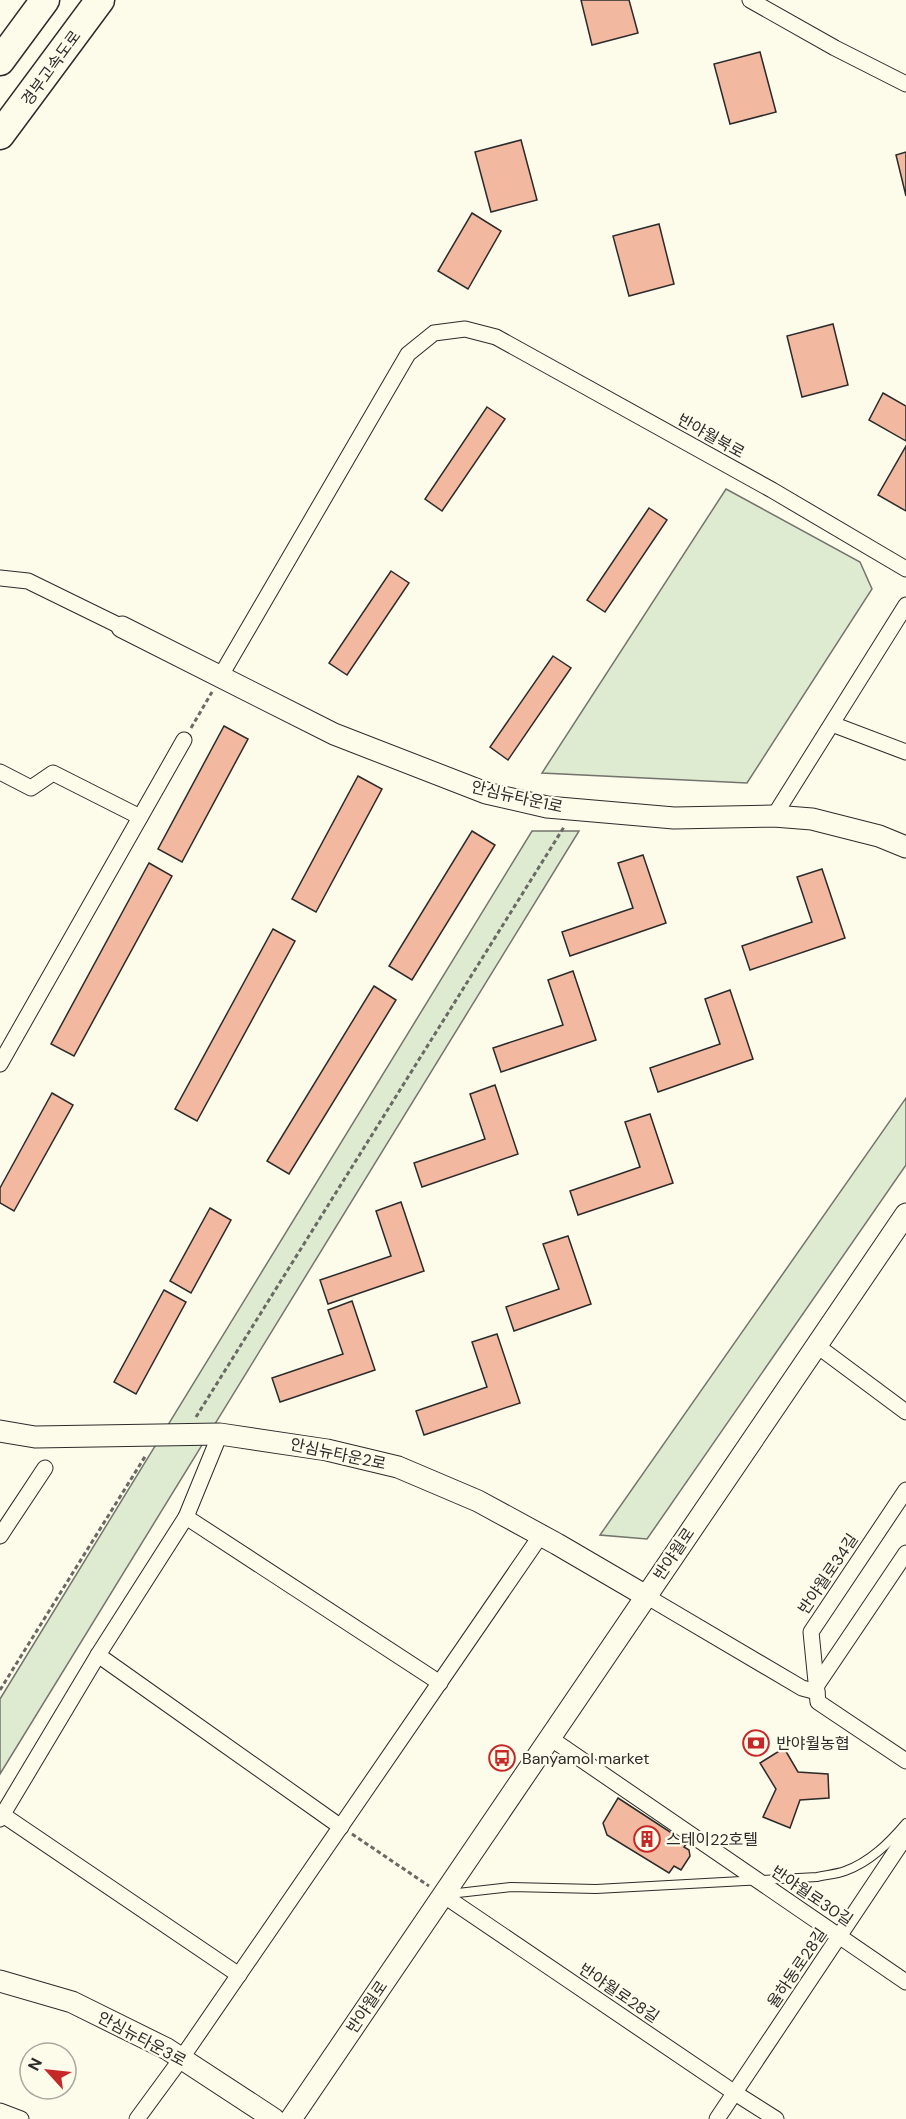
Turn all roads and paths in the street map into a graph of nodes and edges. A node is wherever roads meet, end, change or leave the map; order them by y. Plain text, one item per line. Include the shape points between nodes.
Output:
1 (45, 0) edge
2 (100, 0) edge
3 (750, 0) edge
4 (0, 61) edge
5 (906, 84) edge
6 (0, 135) edge
7 (906, 569) edge
8 (0, 578) edge
9 (906, 604) edge
10 (122, 627) joint
11 (220, 677) junction
12 (832, 724) junction
13 (184, 740) joint
14 (906, 752) edge
15 (0, 772) edge
16 (575, 810) junction
17 (774, 816) junction
18 (140, 817) junction
19 (906, 848) edge
20 (0, 1064) edge
21 (906, 1214) edge
22 (816, 1346) junction
23 (906, 1413) edge
24 (195, 1418) dead end
25 (0, 1431) edge
26 (220, 1434) junction
27 (147, 1452) dead end
28 (45, 1468) dead end
29 (906, 1490) edge
30 (186, 1517) junction
31 (541, 1535) junction
32 (0, 1536) edge
33 (906, 1553) edge
34 (646, 1596) junction
35 (98, 1655) junction
36 (440, 1683) junction
37 (0, 1690) edge
38 (818, 1693) junction
39 (550, 1738) junction
40 (906, 1761) edge
41 (1, 1817) edge
42 (906, 1823) edge
43 (341, 1827) junction
44 (906, 1836) edge
45 (757, 1880) junction
46 (443, 1895) junction
47 (839, 1936) junction
48 (239, 1975) junction
49 (0, 1981) edge
50 (906, 1982) edge
51 (181, 2059) junction
52 (735, 2093) junction
53 (0, 2111) edge
54 (21, 2119) edge
55 (137, 2119) edge
56 (274, 2119) edge
57 (291, 2119) edge
58 (717, 2119) edge
59 (776, 2119) edge

1 - 4 highway
2 - 6 highway, 경부고속도로
3 - 5 street
7 - 11 street, 반야월북로 via 496,337 465,329 434,333 408,354
8 - 10 street via 28,581
9 - 12 street
10 - 11 street, 안심뉴타운1로
11 - 13 path
11 - 16 street, 안심뉴타운1로 via 334,734 407,764 486,793
12 - 14 street
12 - 17 street
13 - 18 street
15 - 18 street via 30,788 53,774
16 - 17 street, 안심뉴타운1로 via 674,818
16 - 24 path
17 - 19 street, 안심뉴타운1로 via 813,819 879,836
18 - 20 street
21 - 22 street, 반야월로
22 - 23 street
22 - 34 street, 반야월로
25 - 26 street, 안심뉴타운2로 via 35,1437
26 - 30 street
26 - 31 street, 안심뉴타운2로 via 327,1450 398,1467 478,1501
27 - 37 path
28 - 32 street
29 - 38 street, 반야월로34길 via 811,1632
30 - 35 street
30 - 36 street
31 - 34 street, 안심뉴타운2로
31 - 36 street
33 - 38 street
34 - 38 street via 802,1688
34 - 39 street, 반야월로
35 - 41 street
35 - 43 street
36 - 43 street
38 - 40 street
39 - 45 street, 반야월로30길
39 - 46 street, 반야월로
41 - 48 street
42 - 45 lane via 885,1847 846,1871 817,1877
43 - 46 path
43 - 48 street
44 - 47 street, 율하동로28길
45 - 46 lane via 596,1889 511,1887
45 - 47 street, 반야월로30길
46 - 52 street, 반야월로28길
46 - 57 street, 반야월로
47 - 50 street, 반야월로30길
47 - 52 street, 율하동로28길
48 - 51 street
49 - 51 street, 안심뉴타운3로 via 72,2002
51 - 55 street
51 - 56 street, 안심뉴타운3로
52 - 58 street, 율하동로28길
52 - 59 street, 반야월로28길
53 - 54 street

